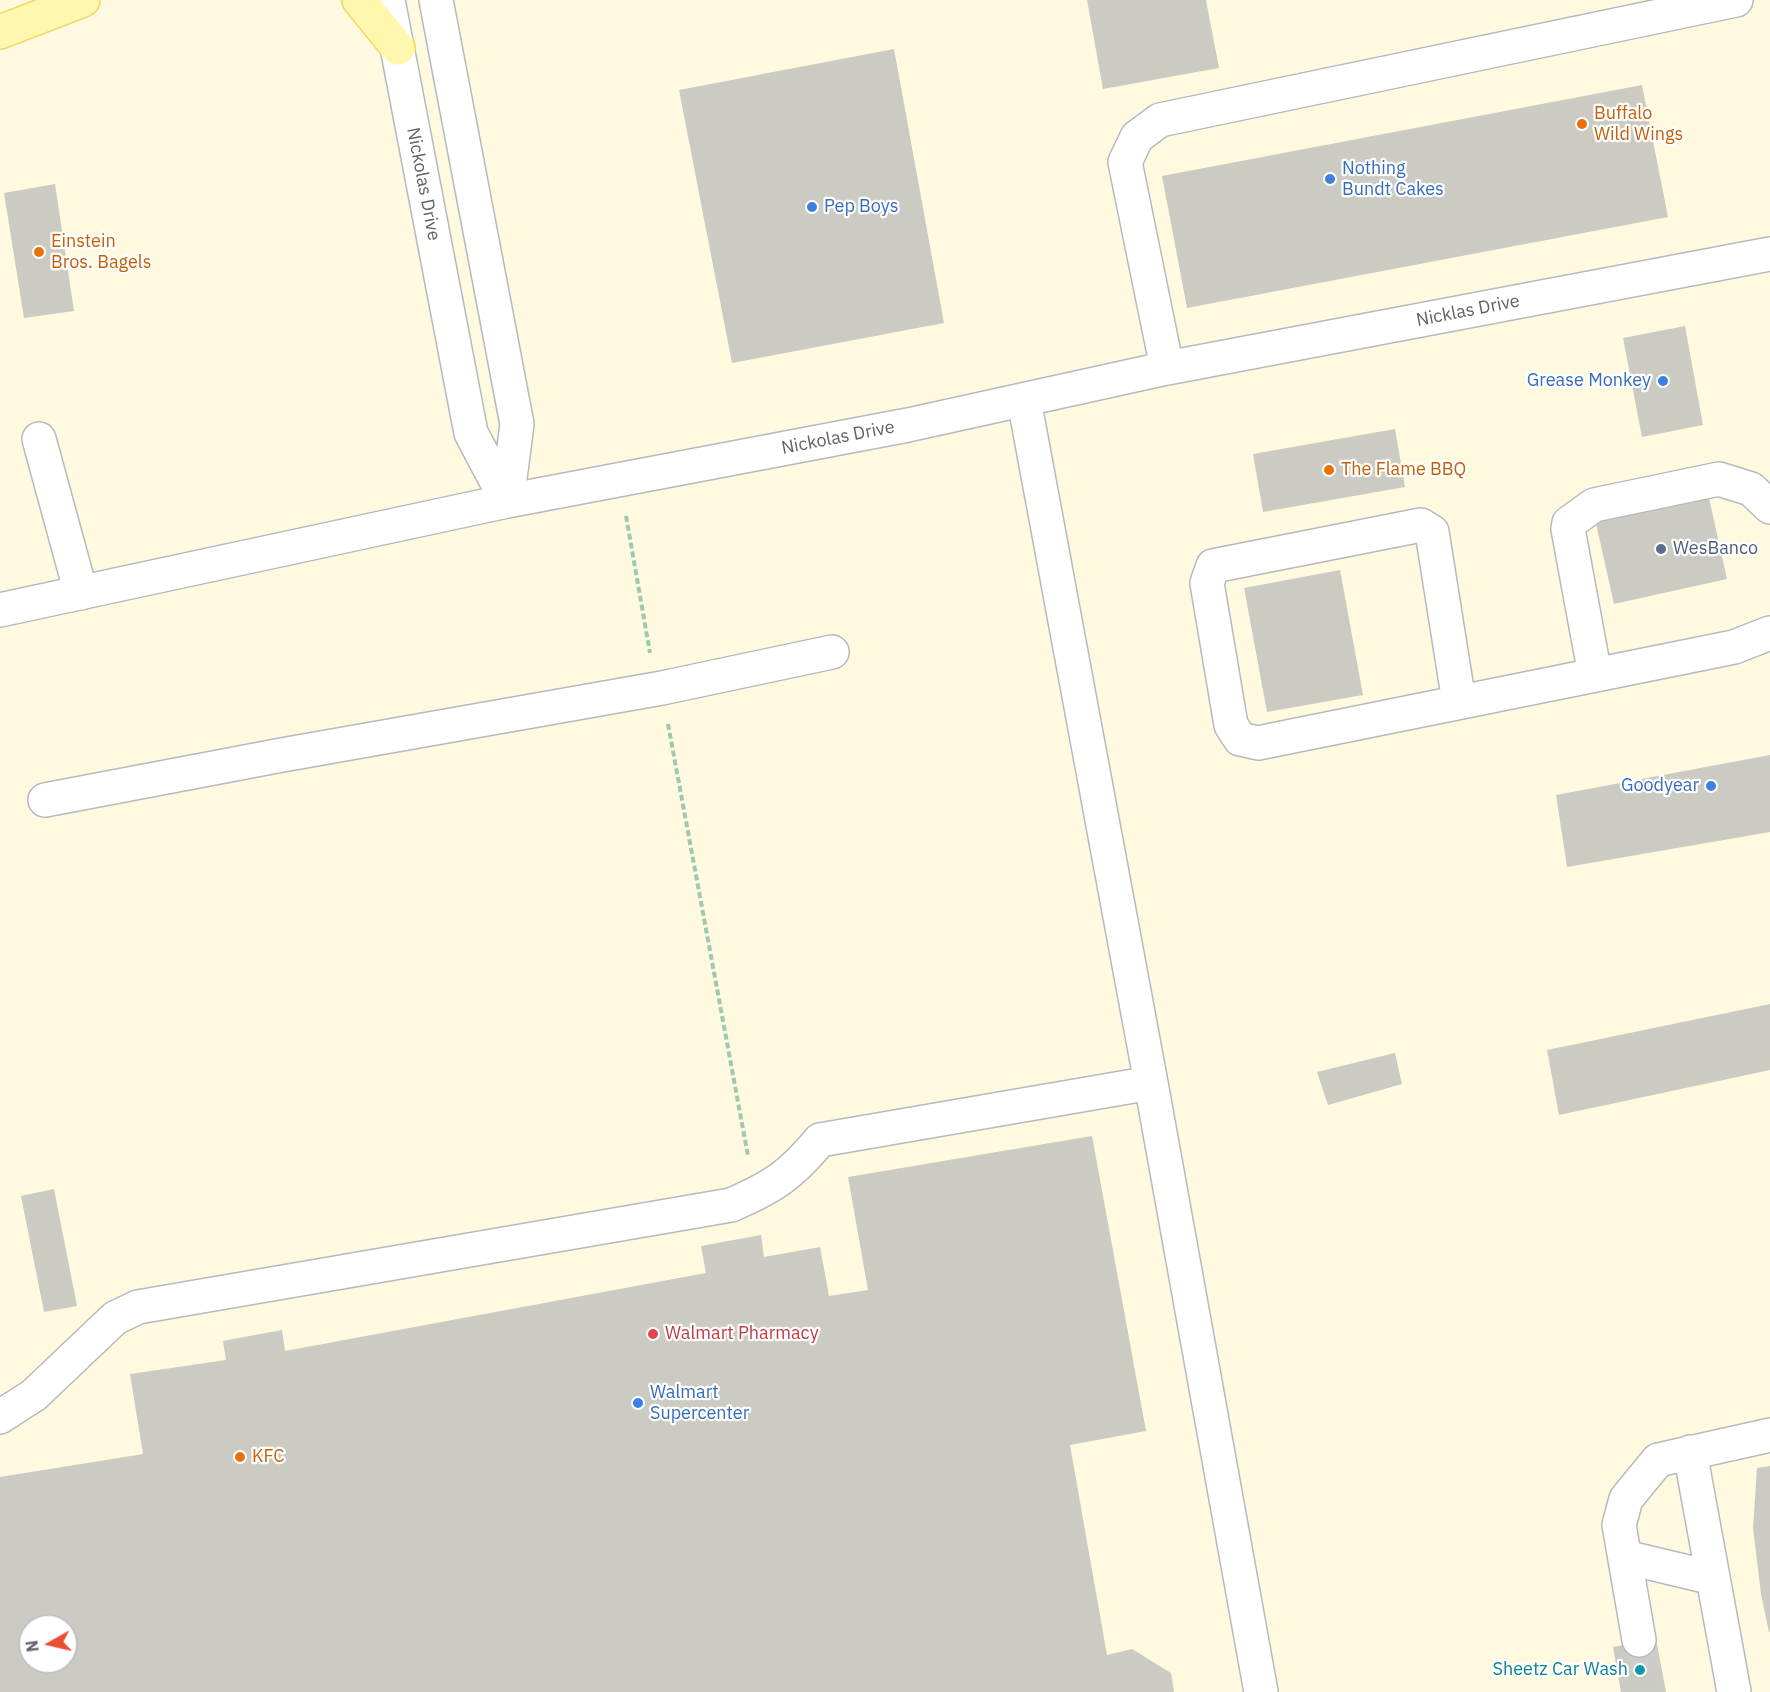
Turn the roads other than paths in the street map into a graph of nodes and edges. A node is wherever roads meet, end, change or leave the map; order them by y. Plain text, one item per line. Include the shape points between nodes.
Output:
1 (83, 0) edge
2 (359, 0) edge
3 (388, 0) edge
4 (436, 0) edge
5 (1736, 0) edge
6 (0, 33) edge
7 (398, 48) junction
8 (1770, 254) edge
9 (1167, 368) junction
10 (1024, 400) junction
11 (39, 439) dead end
12 (507, 501) junction
13 (1770, 507) edge
14 (81, 593) junction
15 (0, 610) edge
16 (1770, 633) edge
17 (831, 652) dead end
18 (1595, 675) junction
19 (1459, 702) junction
20 (45, 800) dead end
21 (1152, 1083) junction
22 (0, 1417) edge
23 (1770, 1435) edge
24 (1690, 1452) junction
25 (1625, 1557) junction
26 (1713, 1578) junction
27 (1639, 1640) tunnel mouth
28 (1261, 1692) edge
29 (1734, 1692) edge

1 - 6 main road
2 - 7 main road
3 - 7 lane, Nickolas Drive
4 - 12 lane via 517,424
5 - 9 lane via 1160,120 1137,137 1125,162
7 - 12 lane, Nickolas Drive via 471,433
8 - 9 lane, Nicklas Drive
9 - 10 lane, Nickolas Drive
10 - 12 lane, Nickolas Drive
10 - 21 lane
11 - 14 lane
12 - 14 lane
13 - 18 lane via 1751,489 1719,479 1594,505 1569,523
14 - 15 lane
16 - 18 lane via 1734,647
17 - 20 lane via 662,688
18 - 19 lane
19 - 19 lane via 1258,743 1240,739 1231,725 1207,583 1213,566 1421,525 1432,532
21 - 22 lane via 820,1140 795,1170 731,1205 138,1307 115,1318 34,1395
21 - 28 lane
23 - 24 lane
24 - 25 lane via 1658,1460 1626,1499 1619,1525
24 - 26 lane
25 - 26 lane
25 - 27 lane
26 - 29 lane

